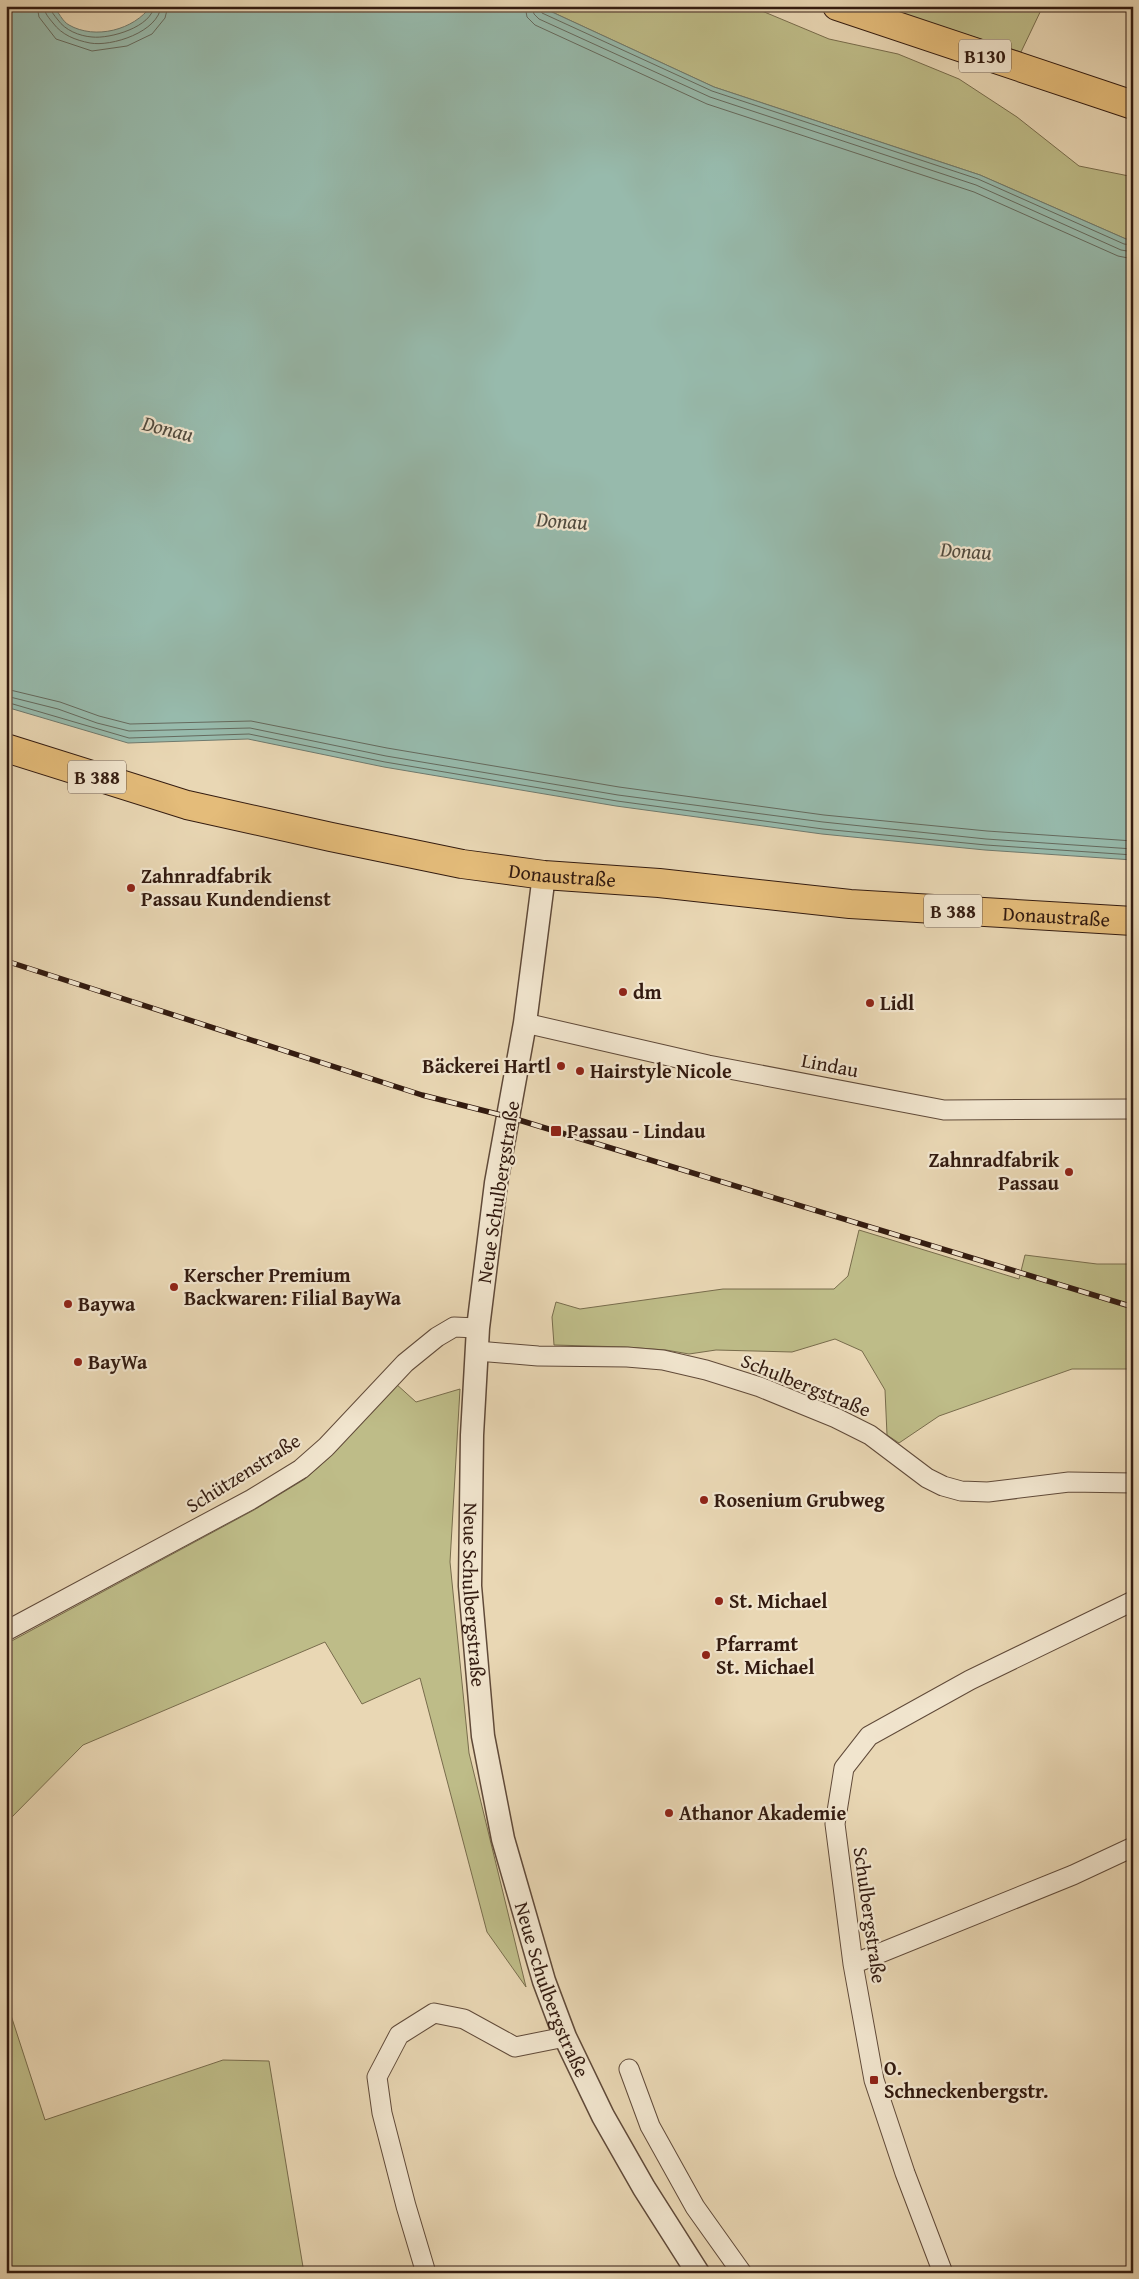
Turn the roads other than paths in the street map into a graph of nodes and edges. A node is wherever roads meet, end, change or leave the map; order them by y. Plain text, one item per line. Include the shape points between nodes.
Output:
1 (837, 6) edge
2 (1133, 105) edge
3 (6, 748) edge
4 (544, 875) junction
5 (1133, 921) edge
6 (524, 1023) junction
7 (1133, 1109) edge
8 (478, 1328) junction
9 (477, 1351) junction
10 (1133, 1483) edge
11 (1133, 1601) edge
12 (6, 1631) edge
13 (1133, 1847) edge
14 (853, 1964) junction
15 (565, 2038) junction
16 (629, 2069) dead end
17 (426, 2273) edge
18 (698, 2273) edge
19 (742, 2273) edge
20 (943, 2273) edge

1 - 2 main road, B130
3 - 4 main road, Donaustraße / B 388 via 187,805 453,862
4 - 5 main road, Donaustraße / B 388 via 659,883 850,904
4 - 6 street, Neue Schulbergstraße
6 - 7 street, Lindau via 708,1065 944,1110
6 - 8 street, Neue Schulbergstraße via 496,1183
8 - 9 street, Neue Schulbergstraße
8 - 12 street, Schützenstraße via 454,1327 437,1337 405,1363 326,1447 301,1468 252,1499
9 - 10 street, Schulbergstraße via 538,1356 627,1357 663,1360 706,1370 760,1387 836,1418 870,1435 927,1478 961,1491 988,1492 1069,1482
9 - 15 street, Neue Schulbergstraße via 470,1586 482,1736 503,1839 544,1981
11 - 14 street, Schulbergstraße via 970,1680 869,1736 862,1744 844,1768 835,1824
13 - 14 street via 1074,1875
14 - 20 street, Schulbergstraße via 874,2080
15 - 17 street via 516,2047 464,2019 434,2013 399,2035 377,2077 382,2113
15 - 18 street, Neue Schulbergstraße via 644,2188
16 - 19 street via 650,2126 695,2207

